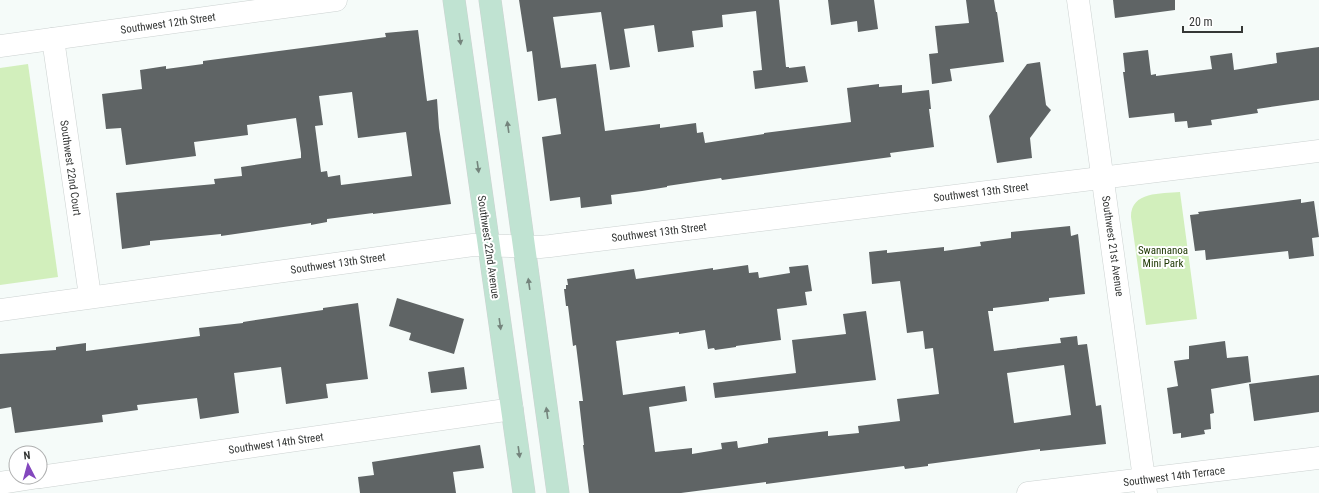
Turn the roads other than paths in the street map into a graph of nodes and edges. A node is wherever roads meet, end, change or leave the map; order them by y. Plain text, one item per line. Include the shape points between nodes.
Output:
1 (336, 0) edge
2 (454, 0) edge
3 (490, 0) edge
4 (1078, 0) edge
5 (53, 39) junction
6 (0, 46) edge
7 (1319, 150) edge
8 (1104, 176) junction
9 (489, 245) junction
10 (524, 246) junction
11 (90, 296) junction
12 (0, 310) edge
13 (512, 409) junction
14 (1319, 458) edge
15 (48, 476) edge
16 (1145, 486) edge
17 (524, 493) edge
18 (558, 493) edge
19 (1028, 493) edge

1 - 5 street, Southwest 12th Street
2 -> 9 main road, Southwest 22nd Avenue
10 -> 3 main road
4 - 8 street, Southwest 21st Avenue
5 - 6 street, Southwest 12th Street
5 - 11 street, Southwest 22nd Court
7 - 8 street, Southwest 13th Street
8 - 10 street, Southwest 13th Street via 550,246
8 - 16 street, Southwest 21st Avenue
9 - 10 street, Southwest 13th Street
9 - 11 street, Southwest 13th Street via 473,245
9 -> 13 main road, Southwest 22nd Avenue
18 -> 10 main road
11 - 12 street, Southwest 13th Street
13 - 15 street, Southwest 14th Street
13 -> 17 main road, Southwest 22nd Avenue
14 - 16 street, Southwest 14th Terrace
16 - 19 street, Southwest 14th Terrace

